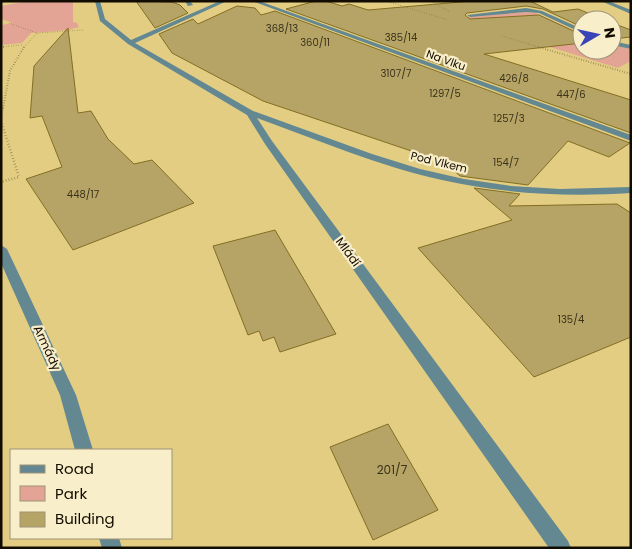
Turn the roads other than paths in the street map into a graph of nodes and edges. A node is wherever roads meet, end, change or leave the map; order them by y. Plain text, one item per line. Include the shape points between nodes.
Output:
1 (7, 1) edge
2 (97, 1) edge
3 (225, 1) edge
4 (254, 1) edge
5 (603, 1) edge
6 (1, 2) edge
7 (631, 12) edge
8 (470, 15) dead end
9 (572, 26) edge
10 (130, 43) junction
11 (250, 113) junction
12 (631, 138) edge
13 (631, 190) edge
14 (1, 249) edge
15 (84, 449) edge
16 (561, 548) edge

1 - 6 street
2 - 10 street, Mládí via 102,20
3 - 10 street
4 - 12 street, Na Vlku
5 - 7 street
8 - 9 street via 526,10 540,12
10 - 11 street, Mládí
11 - 13 street, Pod Vlkem via 417,171 468,183 580,192
11 - 16 street, Mládí
14 - 15 street, Armády via 68,395

